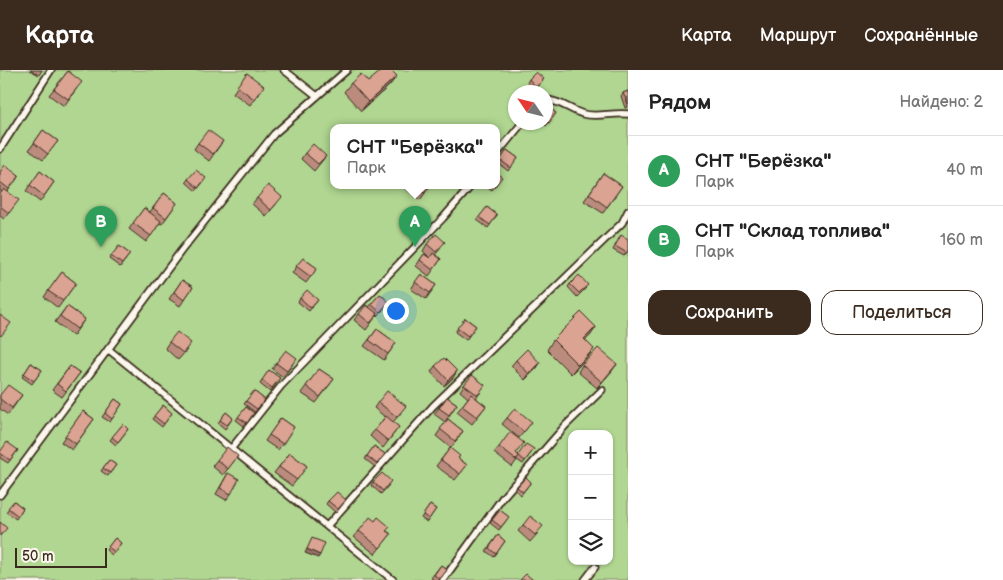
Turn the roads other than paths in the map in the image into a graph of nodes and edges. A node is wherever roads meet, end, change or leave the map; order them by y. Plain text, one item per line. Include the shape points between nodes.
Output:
1 (51, 70) edge
2 (284, 70) edge
3 (347, 70) edge
4 (317, 96) junction
5 (553, 101) edge
6 (628, 114) edge
7 (516, 130) edge
8 (0, 149) edge
9 (500, 150) edge
10 (468, 189) edge
11 (628, 211) edge
12 (108, 349) junction
13 (602, 390) edge
14 (231, 449) junction
15 (0, 495) edge
16 (327, 526) junction
17 (595, 567) dead end
18 (393, 580) edge
19 (443, 580) edge
20 (586, 580) edge

1 - 8 lane
2 - 4 lane
3 - 4 lane
4 - 12 lane via 274,134
5 - 6 lane via 586,115
7 - 9 lane
10 - 14 lane via 281,386
11 - 16 lane via 622,223 433,406
12 - 14 lane
12 - 15 lane
13 - 19 lane via 502,497
14 - 16 lane
16 - 18 lane
17 - 20 lane

